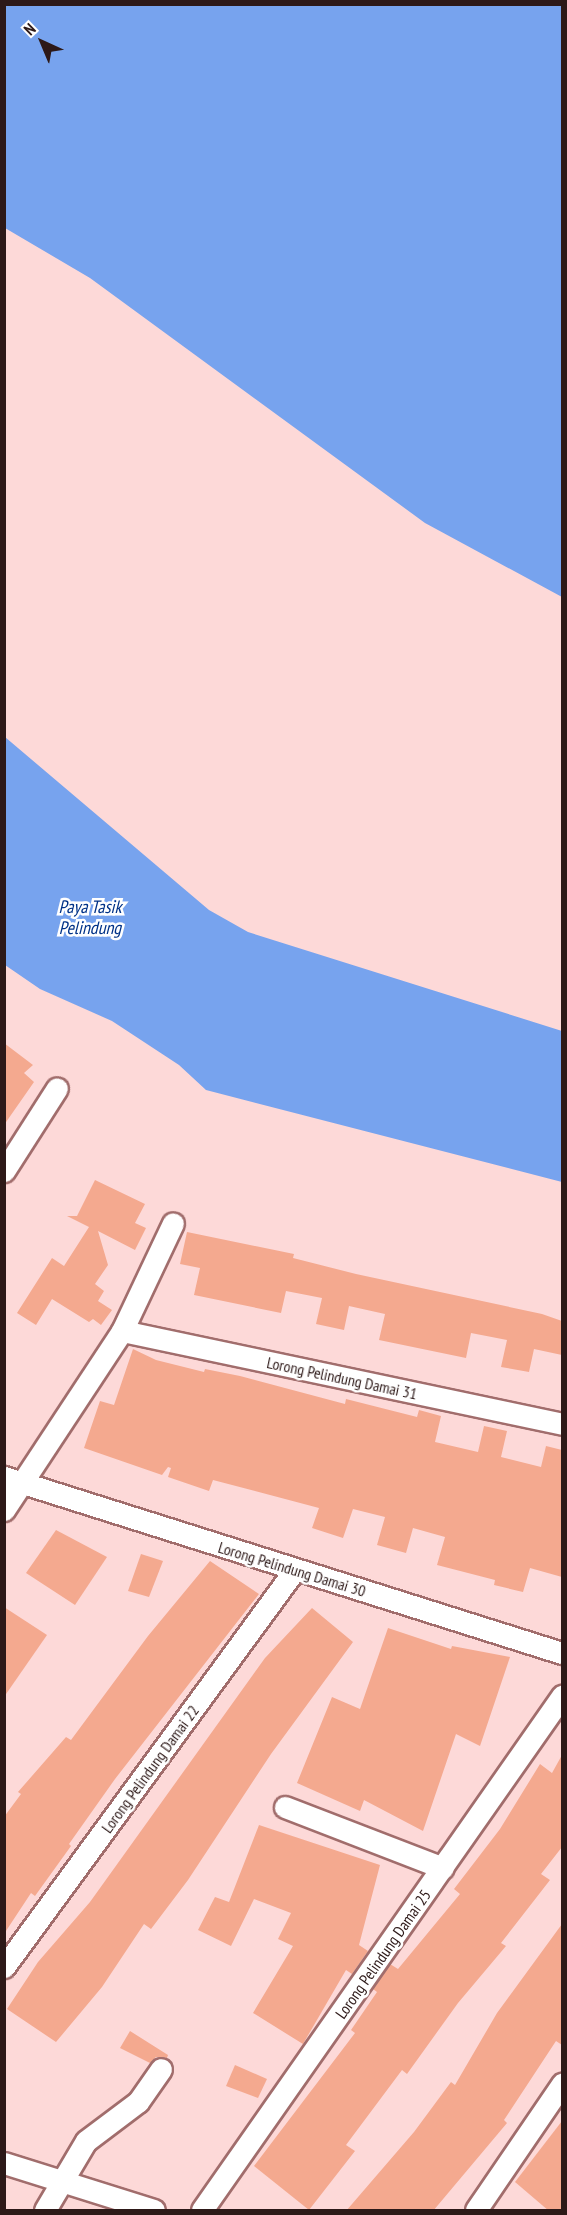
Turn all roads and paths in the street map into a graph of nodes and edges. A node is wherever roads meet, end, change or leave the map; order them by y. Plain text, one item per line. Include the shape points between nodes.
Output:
1 (57, 1088) dead end
2 (4, 1171) edge
3 (173, 1223) dead end
4 (122, 1332) junction
5 (562, 1424) edge
6 (13, 1481) edge
7 (4, 1510) edge
8 (295, 1570) junction
9 (562, 1653) edge
10 (562, 1696) edge
11 (285, 1807) dead end
12 (443, 1868) junction
13 (4, 1967) edge
14 (161, 2069) dead end
15 (562, 2084) edge
16 (4, 2163) edge
17 (59, 2182) junction
18 (45, 2211) edge
19 (154, 2211) edge
20 (202, 2211) edge
21 (476, 2211) edge

1 - 2 street
3 - 4 street
4 - 5 street, Lorong Pelindung Damai 31
4 - 6 street
6 - 7 street
6 - 8 street, Lorong Pelindung Damai 30
8 - 9 street, Lorong Pelindung Damai 30
8 - 13 street, Lorong Pelindung Damai 22
10 - 12 street, Lorong Pelindung Damai 25
11 - 12 street
12 - 20 street, Lorong Pelindung Damai 25
14 - 17 street via 138,2102 86,2141
15 - 21 street
16 - 17 street
17 - 18 street
17 - 19 street

